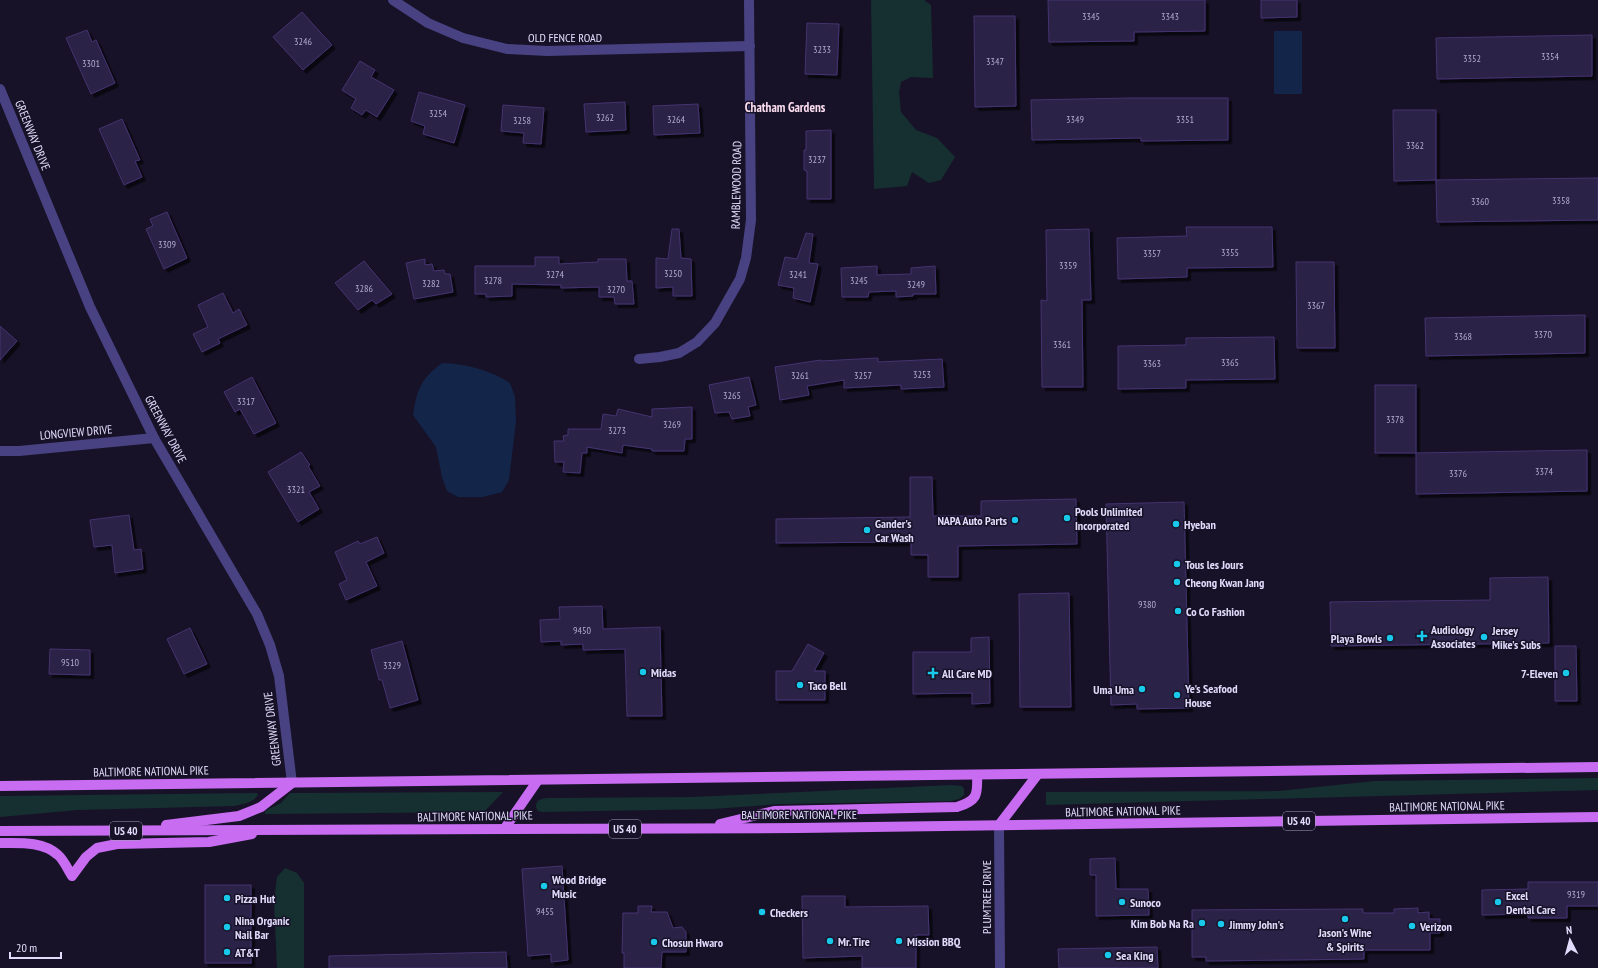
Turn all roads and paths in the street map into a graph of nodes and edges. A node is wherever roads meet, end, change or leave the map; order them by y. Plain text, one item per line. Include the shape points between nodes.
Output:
1 (393, 0) edge
2 (749, 0) edge
3 (750, 46) junction
4 (0, 88) edge
5 (639, 359) dead end
6 (154, 438) junction
7 (0, 451) edge
8 (1598, 767) edge
9 (976, 774) junction
10 (1038, 774) junction
11 (538, 780) junction
12 (292, 782) junction
13 (0, 786) edge
14 (1598, 817) edge
15 (999, 825) junction
16 (505, 828) junction
17 (700, 828) junction
18 (283, 829) junction
19 (0, 831) edge
20 (117, 831) junction
21 (0, 843) edge
22 (1000, 968) edge

1 - 3 street, OLD FENCE ROAD via 428,23 463,38 507,49 547,51
2 - 3 street, RAMBLEWOOD ROAD
3 - 5 street, RAMBLEWOOD ROAD via 751,220 746,258 740,279 715,323 697,342 678,353
4 - 6 street, GREENWAY DRIVE via 71,264
6 - 7 street, LONGVIEW DRIVE
6 - 12 street, GREENWAY DRIVE via 257,614 270,645 279,676
8 - 10 main road, BALTIMORE NATIONAL PIKE
9 - 10 main road, BALTIMORE NATIONAL PIKE
9 - 11 main road, BALTIMORE NATIONAL PIKE
9 - 17 main road via 978,788 975,796 969,803 957,807 774,811
10 - 15 main road
11 - 12 main road, BALTIMORE NATIONAL PIKE
11 - 16 main road
12 - 13 main road, BALTIMORE NATIONAL PIKE
12 - 20 main road via 261,807 239,816
14 - 15 main road, BALTIMORE NATIONAL PIKE / US 40
15 - 17 main road, BALTIMORE NATIONAL PIKE / US 40
15 - 22 street, PLUMTREE DRIVE
16 - 17 main road, BALTIMORE NATIONAL PIKE / US 40
16 - 18 main road, BALTIMORE NATIONAL PIKE / US 40
18 - 20 main road, BALTIMORE NATIONAL PIKE / US 40
18 - 21 main road via 209,842 117,844 97,848 86,857 72,876 58,855 44,846
19 - 20 main road, BALTIMORE NATIONAL PIKE / US 40

